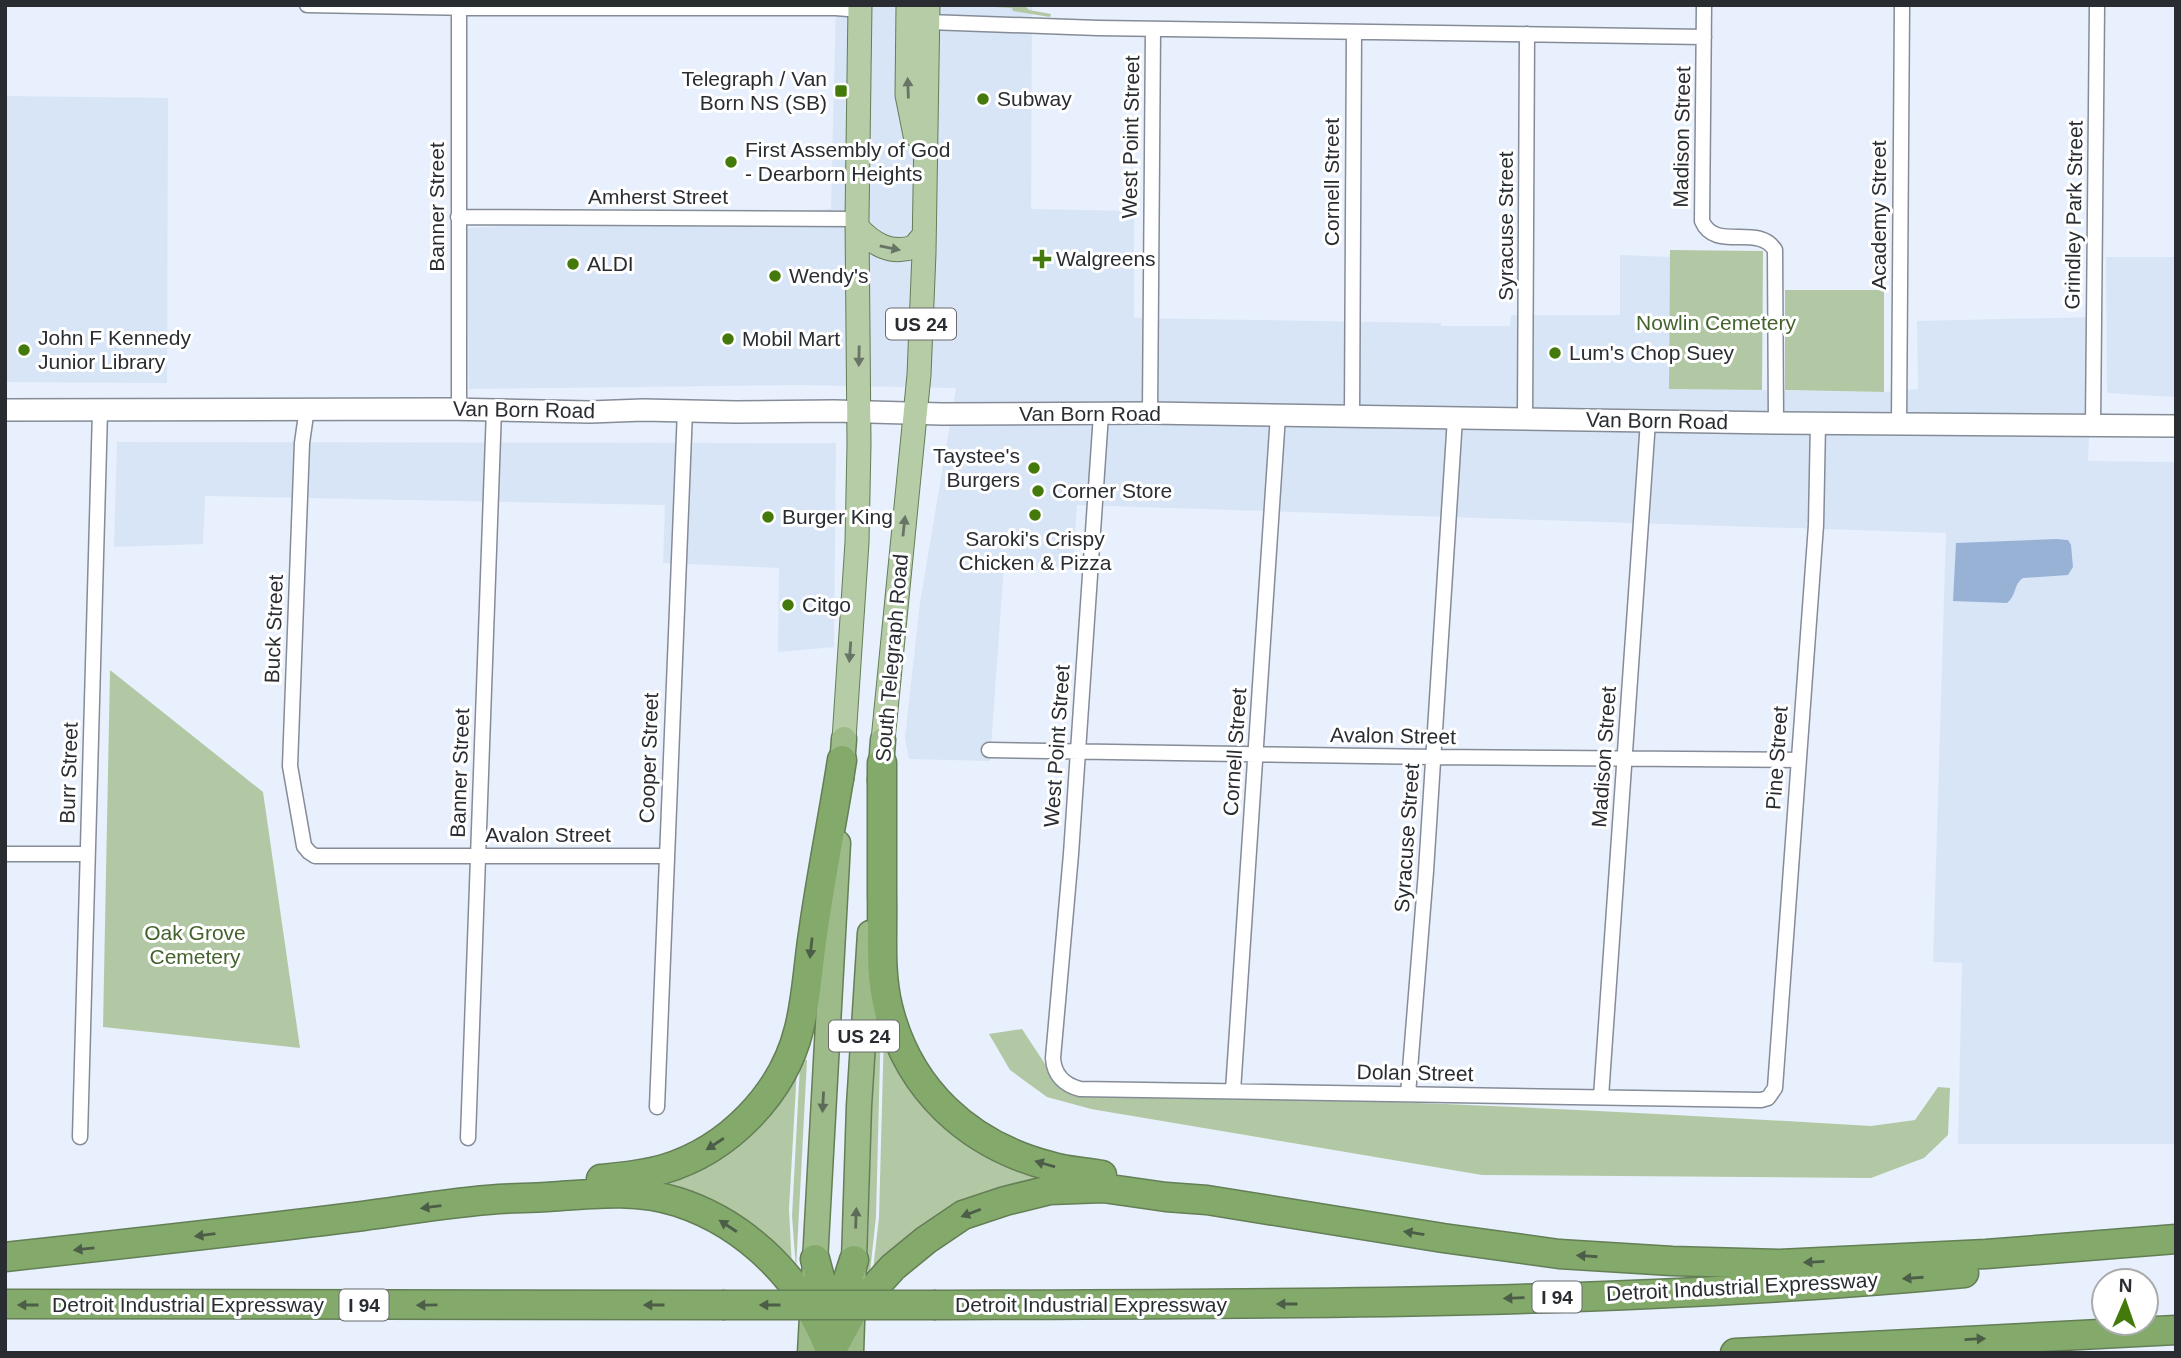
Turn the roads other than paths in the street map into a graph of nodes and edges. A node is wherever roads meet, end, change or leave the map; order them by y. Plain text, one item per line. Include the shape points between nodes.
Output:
1 (307, 5) edge
2 (908, 5) edge
3 (1704, 5) edge
4 (1902, 5) edge
5 (2097, 5) edge
6 (459, 6) edge
7 (860, 8) edge
8 (928, 13) edge
9 (1153, 29) junction
10 (1354, 32) junction
11 (1527, 34) junction
12 (1704, 37) junction
13 (924, 179) junction
14 (458, 218) junction
15 (857, 223) junction
16 (924, 235) junction
17 (307, 408) junction
18 (459, 409) junction
19 (494, 409) junction
20 (5, 410) edge
21 (685, 410) junction
22 (100, 411) junction
23 (860, 413) junction
24 (916, 413) junction
25 (1150, 413) junction
26 (1101, 414) junction
27 (1279, 415) junction
28 (1352, 416) junction
29 (1455, 418) junction
30 (1525, 419) junction
31 (1648, 421) junction
32 (1776, 423) junction
33 (1818, 423) junction
34 (1899, 424) junction
35 (2093, 425) junction
36 (2176, 426) edge
37 (843, 750) junction
38 (989, 750) dead end
39 (882, 751) junction
40 (1078, 751) junction
41 (1256, 755) junction
42 (1434, 757) junction
43 (1625, 760) junction
44 (1797, 760) junction
45 (306, 849) joint
46 (5, 854) edge
47 (87, 854) junction
48 (478, 856) junction
49 (666, 856) junction
50 (1060, 1078) joint
51 (1233, 1091) junction
52 (1408, 1094) junction
53 (1770, 1095) joint
54 (1601, 1097) junction
55 (657, 1107) dead end
56 (80, 1137) dead end
57 (468, 1138) dead end
58 (498, 1199) junction
59 (1207, 1200) junction
60 (2176, 1239) edge
61 (2176, 1253) edge
62 (5, 1257) edge
63 (815, 1259) joint
64 (854, 1260) joint
65 (5, 1304) edge
66 (2176, 1331) edge
67 (831, 1341) edge
68 (1735, 1353) edge
69 (2033, 1353) edge

1 - 6 street
13 -> 2 main road via 907,94
3 - 12 street, Madison Street
4 - 34 street, Academy Street
5 - 35 street, Grindley Park Street
6 - 7 street
6 - 14 street, Banner Street
7 - 15 main road, South Telegraph Road / US 24
8 - 9 street
8 - 13 main road, South Telegraph Road / US 24
9 - 10 street
9 - 25 street, West Point Street
10 - 11 street
10 - 28 street, Cornell Street
11 - 12 street
11 - 30 street, Syracuse Street
12 - 32 street, Madison Street via 1702,221 1713,235 1762,238 1775,250
13 - 16 main road, South Telegraph Road / US 24
14 - 15 street, Amherst Street
14 - 18 street, Banner Street
15 -> 16 main road via 868,240 893,250 914,247
15 -> 23 main road, South Telegraph Road / US 24
16 - 24 main road, South Telegraph Road / US 24
17 - 18 main road, Van Born Road
17 - 22 main road, Van Born Road
17 - 45 street, Buck Street via 290,766
18 - 19 main road, Van Born Road
19 - 21 main road, Van Born Road
19 - 48 street, Banner Street
20 - 22 main road, Van Born Road
21 - 23 main road, Van Born Road
21 - 49 street, Cooper Street
22 - 47 street, Burr Street
23 - 24 main road, Van Born Road
23 -> 37 main road, South Telegraph Road / US 24 via 857,542
24 - 26 main road, Van Born Road
39 -> 24 main road, South Telegraph Road / US 24
25 - 26 main road, Van Born Road
25 - 27 main road, Van Born Road
26 - 40 street, West Point Street
27 - 28 main road, Van Born Road
27 - 41 street, Cornell Street
28 - 29 main road, Van Born Road
29 - 30 main road, Van Born Road
29 - 42 street, Syracuse Street
30 - 31 main road, Van Born Road
31 - 32 main road, Van Born Road
31 - 43 street, Madison Street
32 - 33 main road, Van Born Road
33 - 34 main road, Van Born Road
33 - 44 street, Pine Street via 1816,525
34 - 35 main road, Van Born Road
35 - 36 main road, Van Born Road
37 -> 58 highway via 799,1032 782,1073 752,1114 699,1155 664,1169
37 -> 63 highway, South Telegraph Road / US 24
38 - 40 street, Avalon Street
59 -> 39 highway via 1167,1187 1050,1167 1023,1157 957,1121 912,1069 888,1005 883,970
64 -> 39 highway, South Telegraph Road / US 24
40 - 41 street, Avalon Street
40 - 50 street, West Point Street via 1053,1058
41 - 42 street, Avalon Street
41 - 51 street, Cornell Street
42 - 43 street, Avalon Street
42 - 52 street, Syracuse Street
43 - 44 street, Avalon Street
43 - 54 street, Madison Street
44 - 53 street, Pine Street via 1775,1088
45 - 48 street, Avalon Street via 315,856
46 - 47 street
47 - 56 street, Burr Street
48 - 49 street, Avalon Street
48 - 57 street, Banner Street
49 - 55 street, Cooper Street
50 - 51 street, Dolan Street via 1080,1089
51 - 52 street, Dolan Street
52 - 54 street, Dolan Street
53 - 54 street, Dolan Street via 1760,1100
58 -> 62 highway
67 -> 58 highway via 794,1284 759,1249 709,1214 677,1201 640,1194
60 -> 59 highway via 1794,1263 1672,1262 1559,1254
59 -> 67 highway via 1079,1188 1050,1190 963,1215 893,1266
61 -> 65 highway, Detroit Industrial Expressway / I 94, bridge via 1912,1278 1541,1298 1300,1304
63 - 67 highway
64 - 67 highway
68 -> 66 highway
66 - 69 highway

